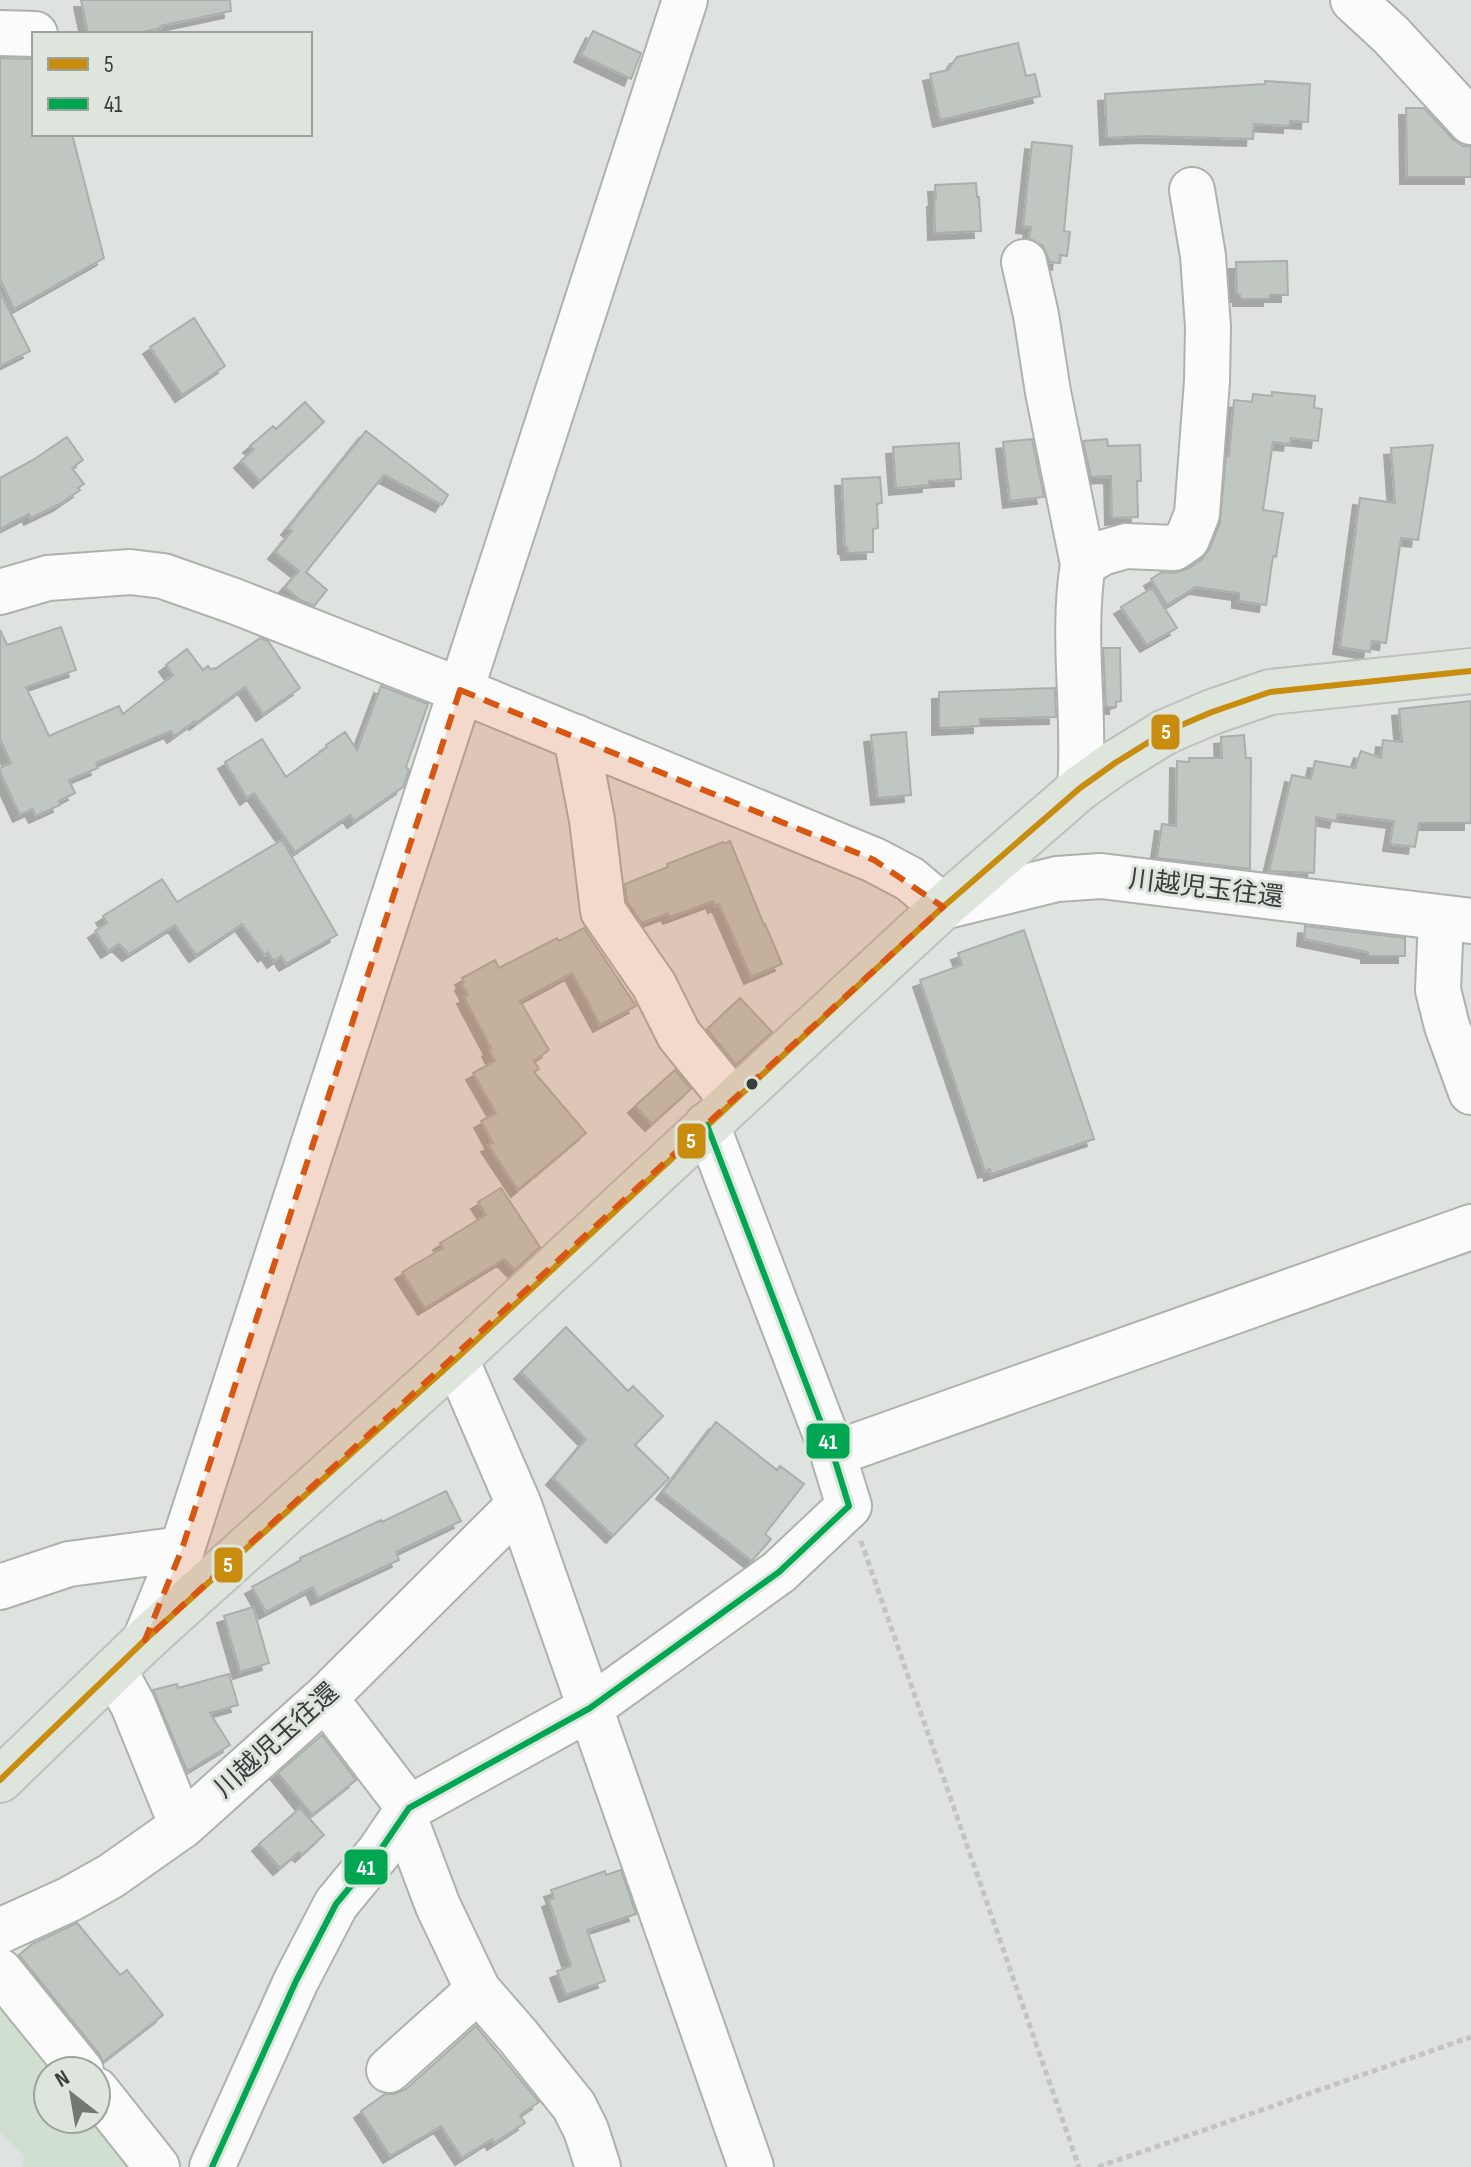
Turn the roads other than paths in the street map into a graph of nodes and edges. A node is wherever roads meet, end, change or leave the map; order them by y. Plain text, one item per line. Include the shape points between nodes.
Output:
1 (1353, 0) edge
2 (681, 1) edge
3 (0, 33) edge
4 (32, 34) edge
5 (1471, 122) edge
6 (1192, 190) dead end
7 (1024, 262) dead end
8 (1083, 564) junction
9 (0, 592) edge
10 (1471, 671) edge
11 (460, 690) junction
12 (576, 737) junction
13 (1080, 788) junction
14 (943, 907) junction
15 (1456, 919) edge
16 (1471, 1092) edge
17 (720, 1113) junction
18 (1471, 1227) edge
19 (456, 1359) junction
20 (833, 1454) junction
21 (519, 1505) junction
22 (182, 1549) junction
23 (0, 1587) edge
24 (145, 1640) junction
25 (114, 1670) junction
26 (325, 1698) junction
27 (590, 1708) junction
28 (0, 1780) edge
29 (406, 1812) junction
30 (182, 1826) junction
31 (0, 1931) edge
32 (0, 1971) edge
33 (478, 1990) junction
34 (68, 2055) edge
35 (389, 2070) dead end
36 (112, 2110) edge
37 (157, 2167) edge
38 (212, 2167) edge
39 (598, 2167) edge
40 (751, 2167) edge

1 - 5 street
2 - 11 street
3 - 4 street
6 - 8 street via 1208,327 1197,514 1187,539 1174,548 1126,546
7 - 8 street
8 - 13 street via 1077,637
9 - 11 street via 48,578 130,572 163,576
10 - 13 main road via 1270,692 1165,732
11 - 12 street
11 - 22 street
12 - 14 street via 874,860 910,879
12 - 17 street via 603,911 654,985
13 - 14 main road
14 - 15 street, 川越児玉往還 via 1057,879 1101,876
14 - 17 main road
15 - 16 street via 1438,990
17 - 19 main road
17 - 20 street
18 - 20 street
19 - 21 street
19 - 24 main road
20 - 27 street via 849,1506 779,1572
21 - 26 street, 川越児玉往還
21 - 27 street
22 - 23 street via 69,1564
22 - 24 street
24 - 25 main road
25 - 28 main road
25 - 30 street
26 - 29 street
26 - 30 street, 川越児玉往還
27 - 29 street
27 - 40 street
29 - 33 street via 438,1906
29 - 38 street via 336,1904
30 - 31 street, 川越児玉往還 via 111,1876
32 - 34 street
33 - 35 street
33 - 39 street via 574,2106
36 - 37 street

